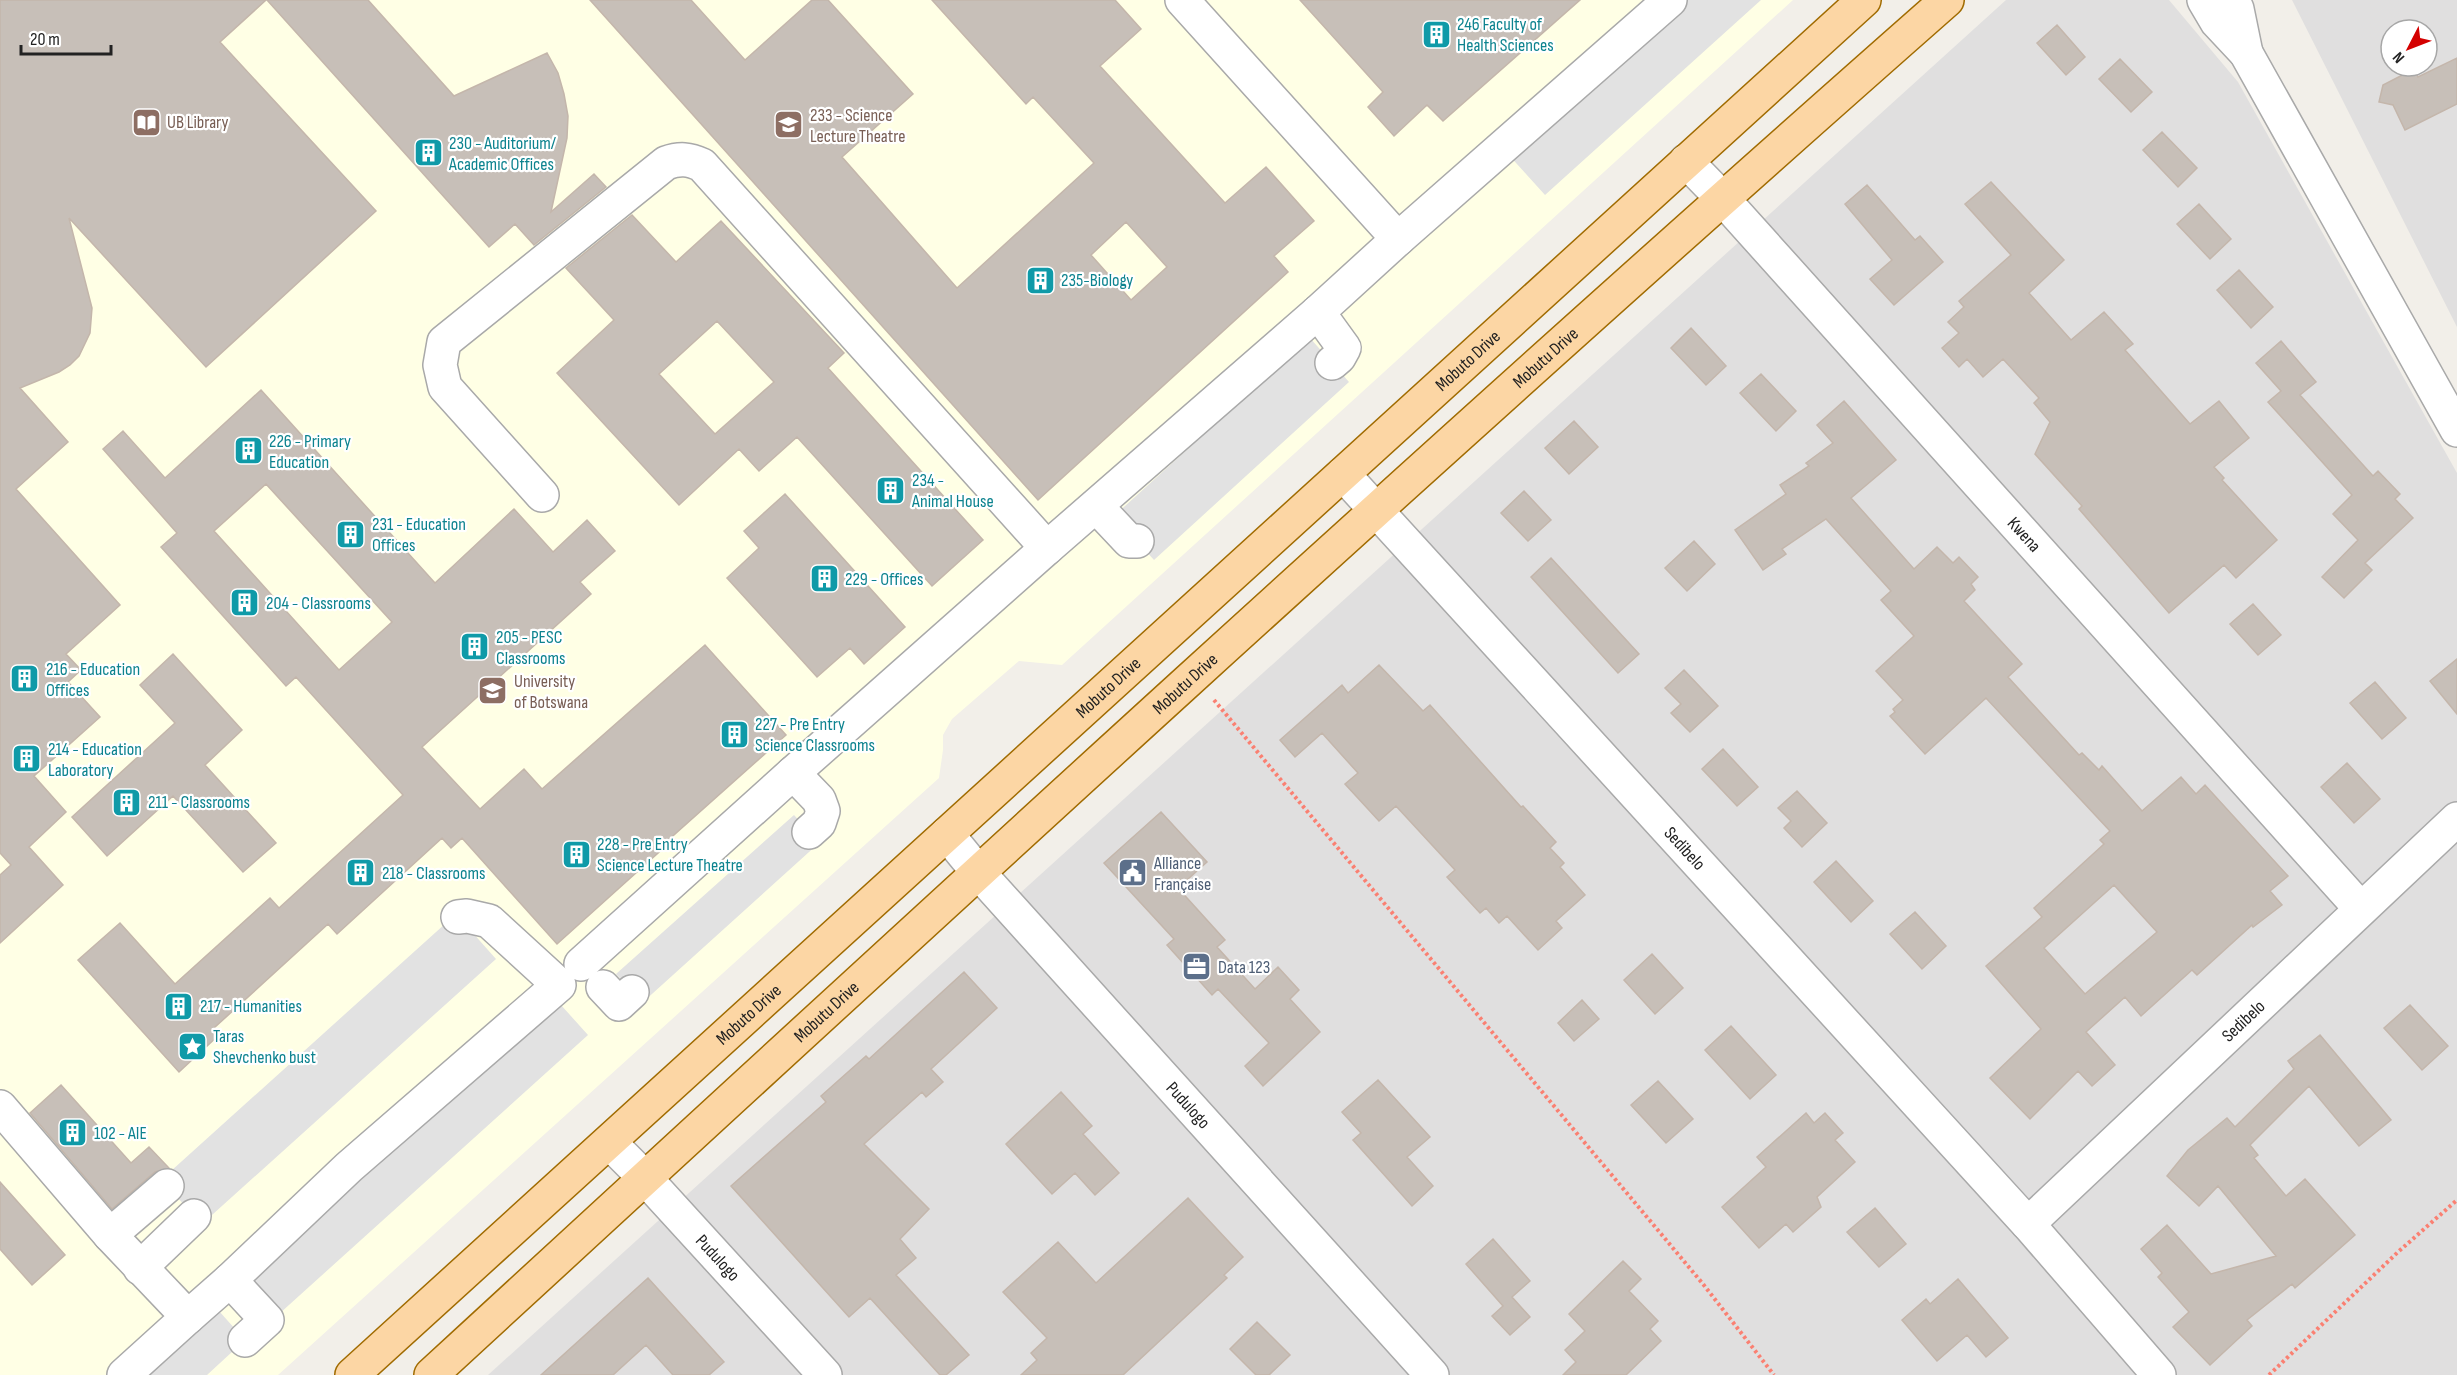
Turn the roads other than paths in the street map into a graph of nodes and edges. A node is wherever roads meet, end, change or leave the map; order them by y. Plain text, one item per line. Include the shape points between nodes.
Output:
1 (1182, 0) edge
2 (1670, 0) edge
3 (1864, 0) edge
4 (1947, 0) edge
5 (2204, 0) edge
6 (2233, 0) edge
7 (2246, 53) junction
8 (1686, 161) junction
9 (1722, 198) junction
10 (1398, 239) junction
11 (1318, 312) junction
12 (1332, 363) dead end
13 (2457, 430) edge
14 (1343, 474) junction
15 (542, 495) dead end
16 (1096, 506) junction
17 (1375, 511) junction
18 (1137, 541) dead end
19 (1047, 548) junction
20 (793, 773) junction
21 (1010, 777) junction
22 (1043, 814) junction
23 (2457, 819) edge
24 (809, 832) dead end
25 (947, 834) junction
26 (978, 872) junction
27 (2361, 909) junction
28 (458, 917) dead end
29 (606, 981) dead end
30 (0, 1107) edge
31 (609, 1142) junction
32 (645, 1178) junction
33 (166, 1186) dead end
34 (194, 1216) dead end
35 (2028, 1224) junction
36 (110, 1235) junction
37 (140, 1268) junction
38 (230, 1280) junction
39 (189, 1317) junction
40 (245, 1340) dead end
41 (124, 1375) edge
42 (352, 1375) edge
43 (430, 1375) edge
44 (825, 1375) edge
45 (1432, 1375) edge
46 (2159, 1375) edge

1 - 10 street
2 - 10 street
3 - 8 main road, Mobuto Drive
4 - 9 main road, Mobutu Drive
5 - 7 street via 2217,22
6 - 7 street
7 - 13 street
8 - 9 street, Kwena
8 - 14 main road, Mobuto Drive
9 - 17 main road, Mobutu Drive
9 - 27 street, Kwena
10 - 11 street
11 - 12 street via 1344,348
11 - 16 street
14 - 17 street, Sedibelo
14 - 21 main road, Mobuto Drive
15 - 19 street via 445,387 440,365 444,342 666,163 684,159 702,165
16 - 18 street via 1128,541
16 - 19 street
17 - 22 main road, Mobutu Drive
17 - 35 street, Sedibelo
19 - 20 street
20 - 24 street via 819,800 823,812 819,823
20 - 29 street
21 - 22 main road
21 - 25 main road, Mobuto Drive
22 - 26 main road, Mobutu Drive
23 - 27 street, Sedibelo
25 - 26 street, Pudulogo
25 - 31 main road, Mobuto Drive
26 - 32 main road, Mobutu Drive
26 - 45 street, Pudulogo
27 - 35 street, Sedibelo
28 - 38 street via 489,921 497,943 559,985 349,1167
30 - 36 street
31 - 32 street, Pudulogo
31 - 42 main road, Mobuto Drive
32 - 43 main road, Mobutu Drive
32 - 44 street, Pudulogo
33 - 36 street
34 - 37 street
35 - 46 street, Sedibelo
36 - 37 street
37 - 39 street
38 - 39 street
38 - 40 street via 267,1320
39 - 41 street

